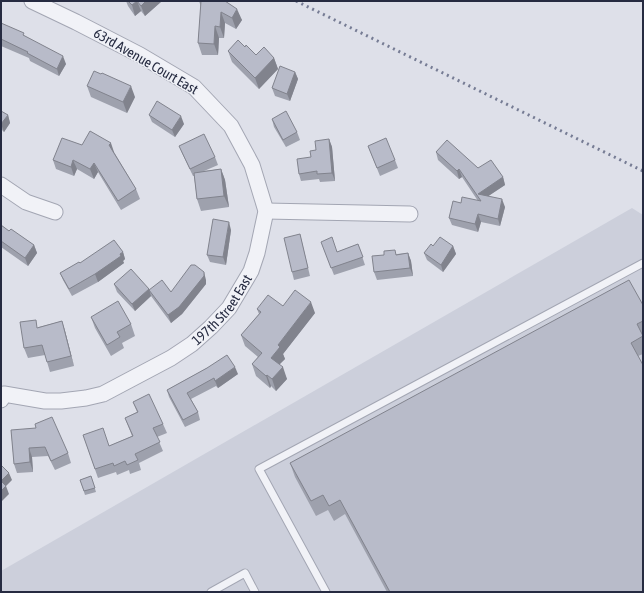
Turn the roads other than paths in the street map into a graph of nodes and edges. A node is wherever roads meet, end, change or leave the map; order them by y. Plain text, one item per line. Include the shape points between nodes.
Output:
1 (32, 1) edge
2 (1, 185) edge
3 (266, 211) junction
4 (55, 212) dead end
5 (410, 214) dead end
6 (643, 263) edge
7 (2, 396) edge
8 (211, 592) edge
9 (255, 592) edge
10 (326, 592) edge

1 - 3 street, 63rd Avenue Court East via 140,55 194,86 231,126 252,166
2 - 4 street via 26,202
3 - 5 street
3 - 7 street, 197th Street East via 251,271 229,308 192,344 171,358 98,395 53,401
6 - 10 lane via 260,469
8 - 9 lane via 245,574

